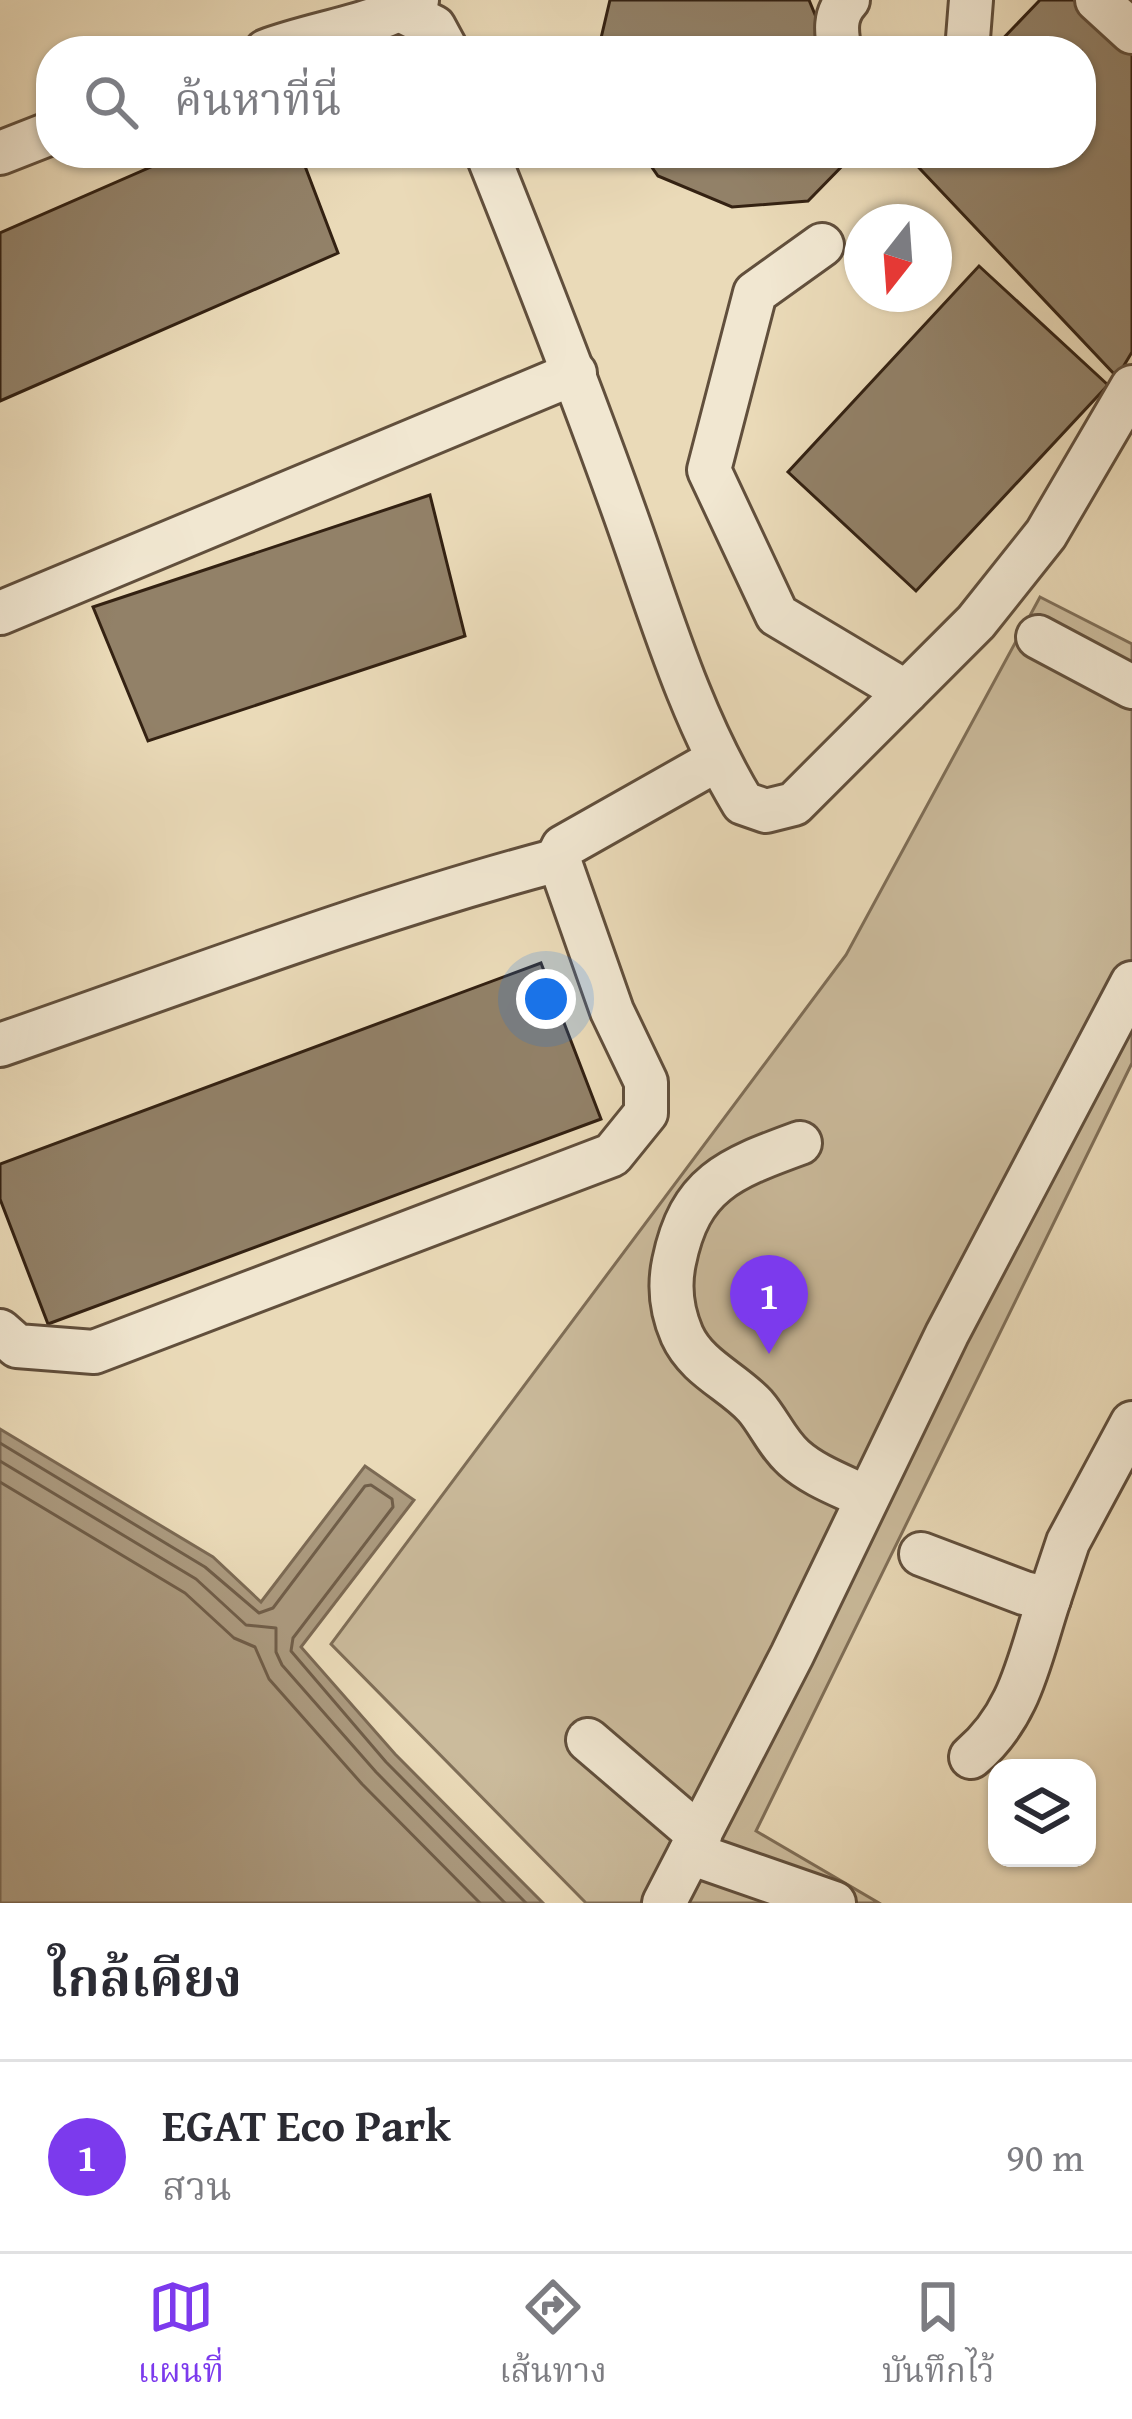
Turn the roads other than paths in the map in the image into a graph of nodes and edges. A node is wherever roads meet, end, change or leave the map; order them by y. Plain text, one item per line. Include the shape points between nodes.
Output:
1 (848, 0) edge
2 (971, 0) edge
3 (1097, 0) edge
4 (409, 5) edge
5 (302, 17) edge
6 (1132, 32) edge
7 (439, 36) edge
8 (837, 36) edge
9 (968, 36) edge
10 (36, 139) edge
11 (0, 153) edge
12 (493, 168) edge
13 (822, 245) dead end
14 (575, 374) junction
15 (1132, 387) edge
16 (0, 613) edge
17 (1038, 637) dead end
18 (1132, 687) edge
19 (906, 692) junction
20 (717, 760) junction
21 (559, 860) junction
22 (1132, 983) edge
23 (0, 1045) edge
24 (800, 1143) dead end
25 (0, 1331) edge
26 (1132, 1424) edge
27 (867, 1498) junction
28 (921, 1554) dead end
29 (1049, 1599) junction
30 (588, 1740) dead end
31 (970, 1757) dead end
32 (695, 1844) junction
33 (664, 1903) edge
34 (834, 1903) edge

1 - 8 street
2 - 9 street
3 - 6 street
4 - 5 street
4 - 7 street
10 - 11 street
12 - 14 street
13 - 19 street via 755,293 709,470 777,616
14 - 16 street
14 - 20 street
15 - 19 street via 1046,534
17 - 18 street
19 - 20 street via 794,804 766,811 742,803
20 - 21 street via 563,847
21 - 23 street via 428,894
21 - 25 street via 646,1082 646,1113 612,1155 94,1352 16,1346
22 - 27 street
24 - 27 street via 751,1161 691,1206 670,1279 673,1302 683,1336 704,1365 754,1405 795,1458
26 - 29 street via 1068,1542
27 - 32 street
28 - 29 street
29 - 31 street via 1014,1706
30 - 32 street
32 - 33 street
32 - 34 street

